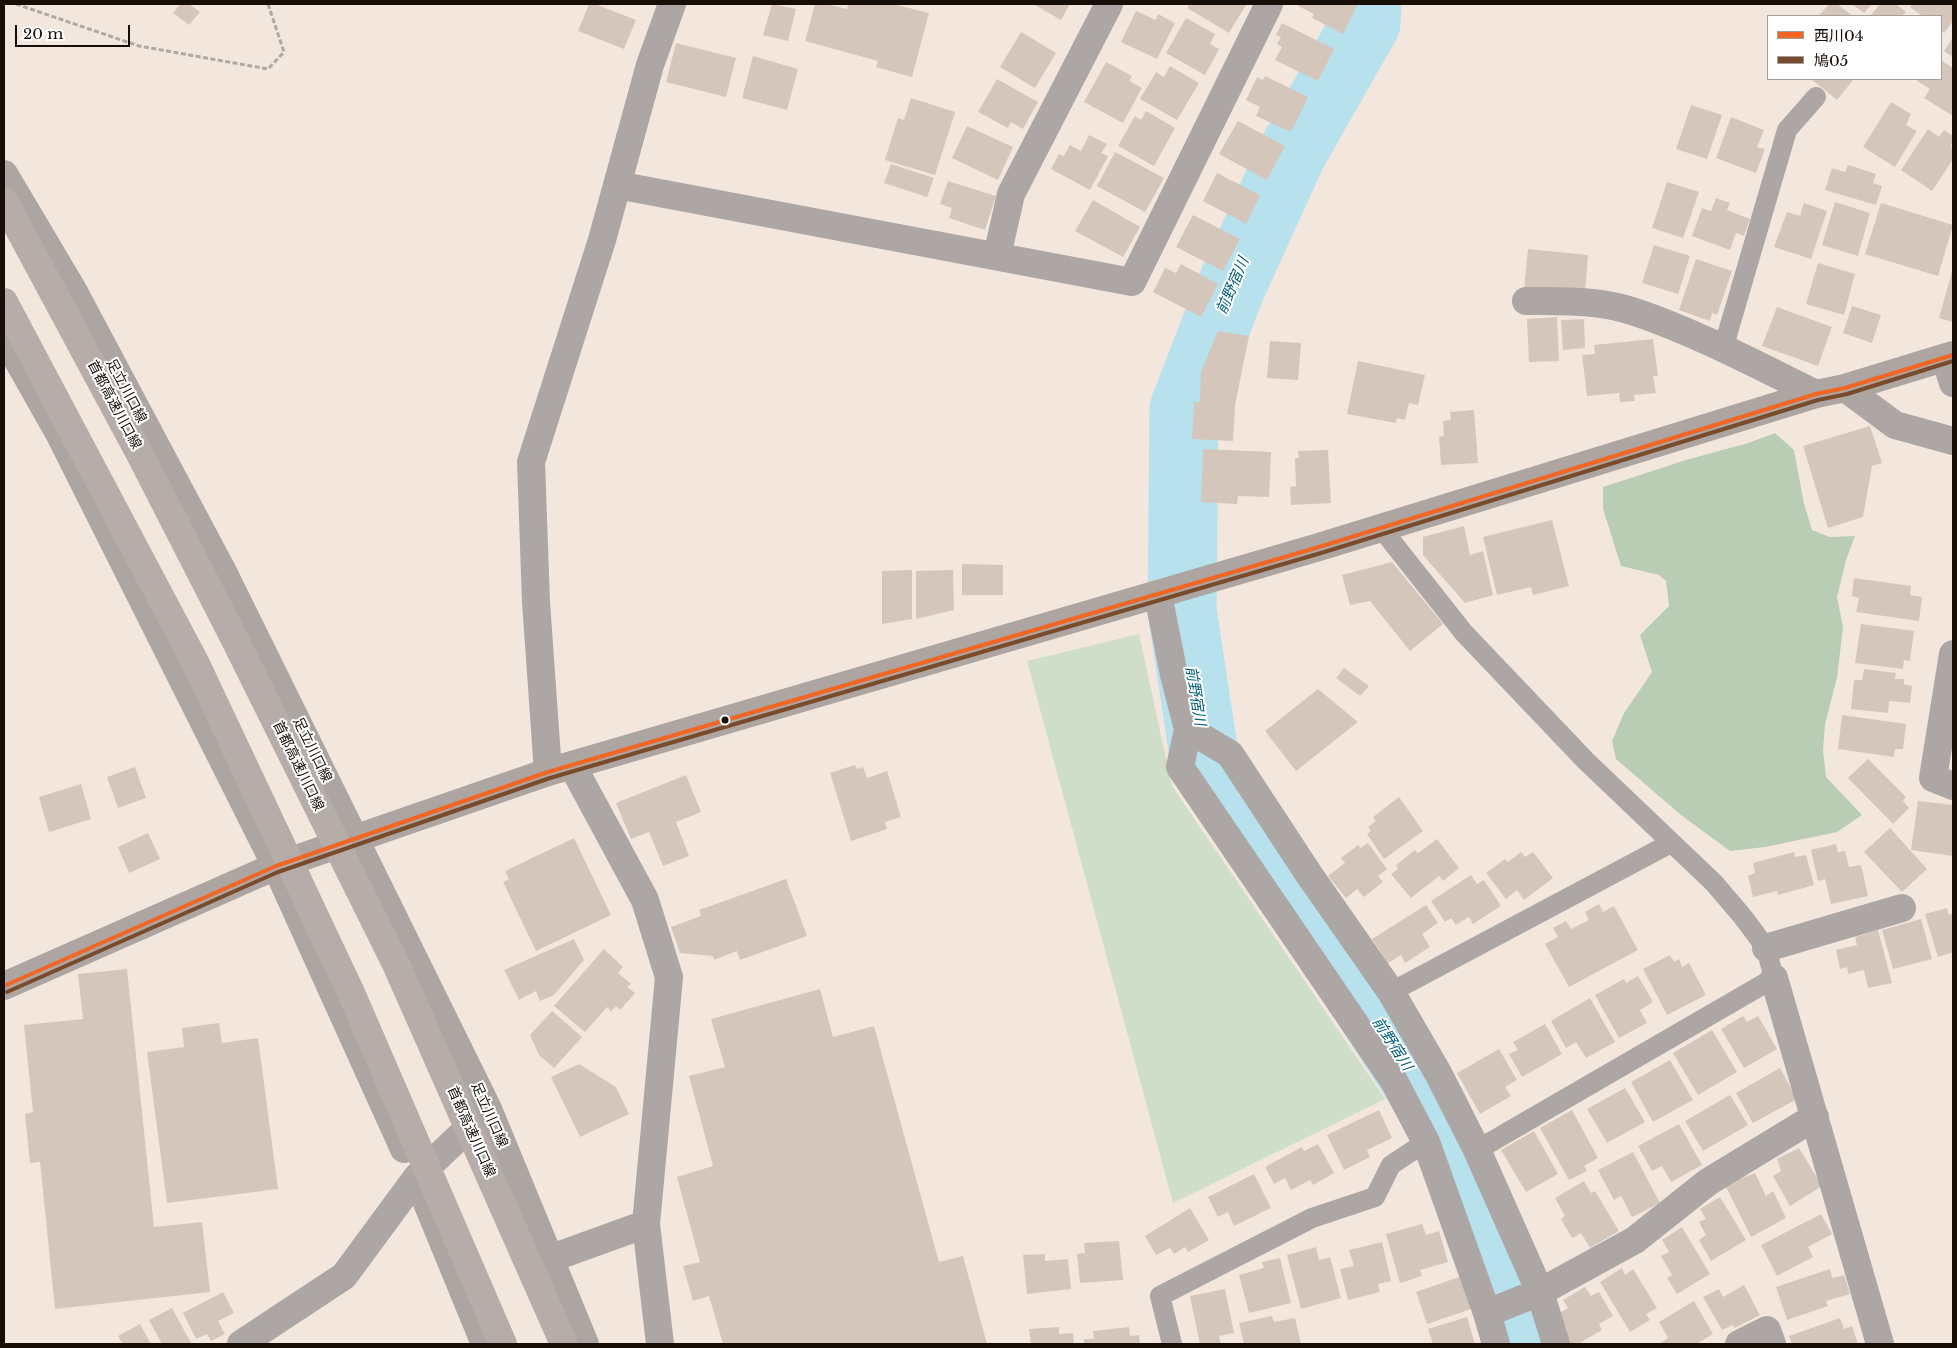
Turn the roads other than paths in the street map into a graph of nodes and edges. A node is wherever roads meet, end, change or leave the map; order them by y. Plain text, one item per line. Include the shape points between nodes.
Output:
1 (672, 4) edge
2 (1109, 4) edge
3 (1269, 4) edge
4 (1816, 97) dead end
5 (4, 174) edge
6 (617, 185) junction
7 (4, 202) edge
8 (997, 256) junction
9 (1526, 301) dead end
10 (4, 302) edge
11 (4, 336) edge
12 (1723, 349) junction
13 (1950, 365) edge
14 (1845, 388) junction
15 (1816, 394) junction
16 (1953, 441) edge
17 (1380, 528) junction
18 (1159, 594) junction
19 (1953, 654) edge
20 (1188, 729) junction
21 (560, 768) junction
22 (1953, 786) edge
23 (355, 838) junction
24 (1671, 843) junction
25 (276, 866) junction
26 (1902, 908) dead end
27 (1766, 948) junction
28 (1774, 978) junction
29 (4, 986) edge
30 (1391, 992) junction
31 (488, 1109) junction
32 (1815, 1117) junction
33 (1426, 1142) junction
34 (1477, 1150) junction
35 (417, 1177) junction
36 (646, 1224) junction
37 (549, 1259) junction
38 (1540, 1292) junction
39 (1487, 1313) junction
40 (241, 1344) edge
41 (485, 1344) edge
42 (503, 1344) edge
43 (564, 1344) edge
44 (584, 1344) edge
45 (660, 1344) edge
46 (1172, 1344) edge
47 (1496, 1344) edge
48 (1556, 1344) edge
49 (1740, 1344) edge
50 (1772, 1344) edge
51 (1880, 1344) edge

1 - 6 street via 650,65
2 - 8 street via 1011,194
3 - 8 street via 1132,282
4 - 12 lane via 1787,130
5 - 23 main road, 足立川口線 via 74,292 222,570
6 - 8 street
6 - 21 street via 531,462 536,602
7 - 43 highway, 首都高速川口線 via 140,454 396,964
9 - 12 street via 1579,301 1634,312
10 - 42 highway via 203,679 352,995
11 - 25 main road via 59,433
12 - 15 street
13 - 14 main road
14 - 15 main road
14 - 16 street via 1895,425
15 - 17 main road
17 - 18 main road
17 - 24 lane via 1464,633 1586,761
18 - 20 street
18 - 21 main road
19 - 22 street via 1933,778
20 - 30 street via 1230,754
20 - 33 street via 1180,767 1394,1081
21 - 23 main road
21 - 36 street via 645,900 669,978
23 - 25 main road
23 - 31 main road, 足立川口線
24 - 27 lane via 1714,883
24 - 30 lane
25 - 29 main road
25 - 35 main road
26 - 27 street
27 - 28 lane
28 - 32 street
28 - 34 lane
30 - 34 street via 1438,1073
31 - 35 street
31 - 37 main road, 足立川口線
32 - 38 street via 1708,1182 1635,1240
32 - 51 street
33 - 39 street
33 - 46 lane via 1391,1165 1375,1197 1312,1218 1160,1296
34 - 38 street
35 - 40 street via 344,1276
35 - 41 main road
36 - 37 street
36 - 45 street
37 - 44 main road, 足立川口線
38 - 39 street
38 - 48 street
39 - 47 street
49 - 50 street via 1767,1330

